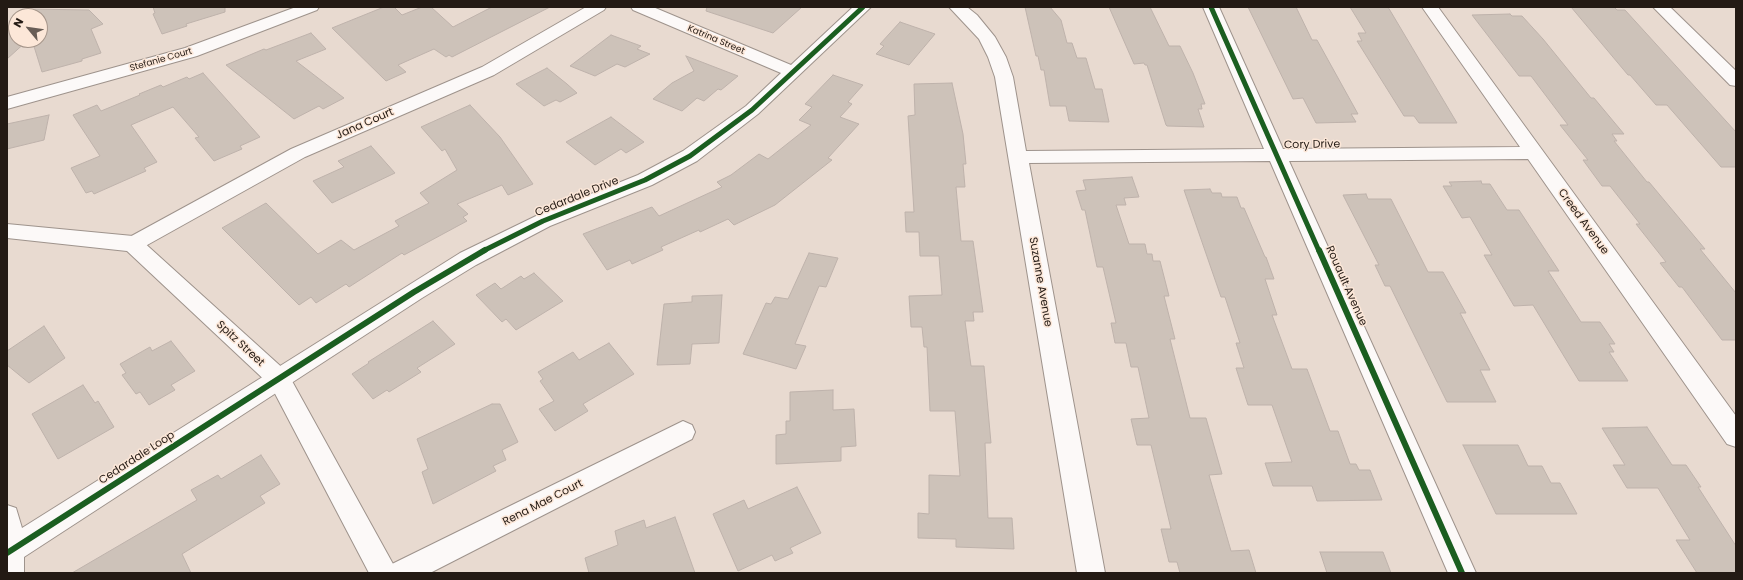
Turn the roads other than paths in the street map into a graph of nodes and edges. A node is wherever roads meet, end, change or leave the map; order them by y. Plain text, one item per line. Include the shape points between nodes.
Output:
1 (311, 7) edge
2 (598, 7) edge
3 (639, 7) edge
4 (863, 7) edge
5 (957, 7) edge
6 (1211, 7) edge
7 (1430, 7) edge
8 (1661, 7) edge
9 (793, 72) junction
10 (1736, 81) edge
11 (7, 103) edge
12 (1534, 153) junction
13 (1277, 156) junction
14 (1018, 157) junction
15 (7, 231) edge
16 (133, 244) junction
17 (279, 379) junction
18 (683, 432) dead end
19 (1736, 436) edge
20 (7, 517) edge
21 (9, 559) edge
22 (384, 573) edge
23 (402, 573) edge
24 (1091, 573) edge
25 (1462, 573) edge

1 - 11 street, Stefanie Court via 191,52
2 - 16 street, Jana Court via 488,71 298,153
3 - 9 street, Katrina Street
4 - 9 street, Cedardale Drive
5 - 14 street, Suzanne Avenue via 980,28 997,57 1004,77
6 - 13 street, Rouault Avenue
7 - 12 street, Creed Avenue
8 - 10 street
9 - 17 street, Cedardale Drive via 733,126 690,156 645,180 543,221 493,245 425,285
12 - 13 street, Cory Drive
12 - 19 street, Creed Avenue
13 - 14 street, Cory Drive
13 - 25 street, Rouault Avenue
14 - 24 street, Suzanne Avenue
15 - 16 street
16 - 17 street, Spitz Street
17 - 21 street, Cedardale Loop
17 - 22 street, Spitz Street
18 - 23 street, Rena Mae Court
20 - 21 street via 10,533

